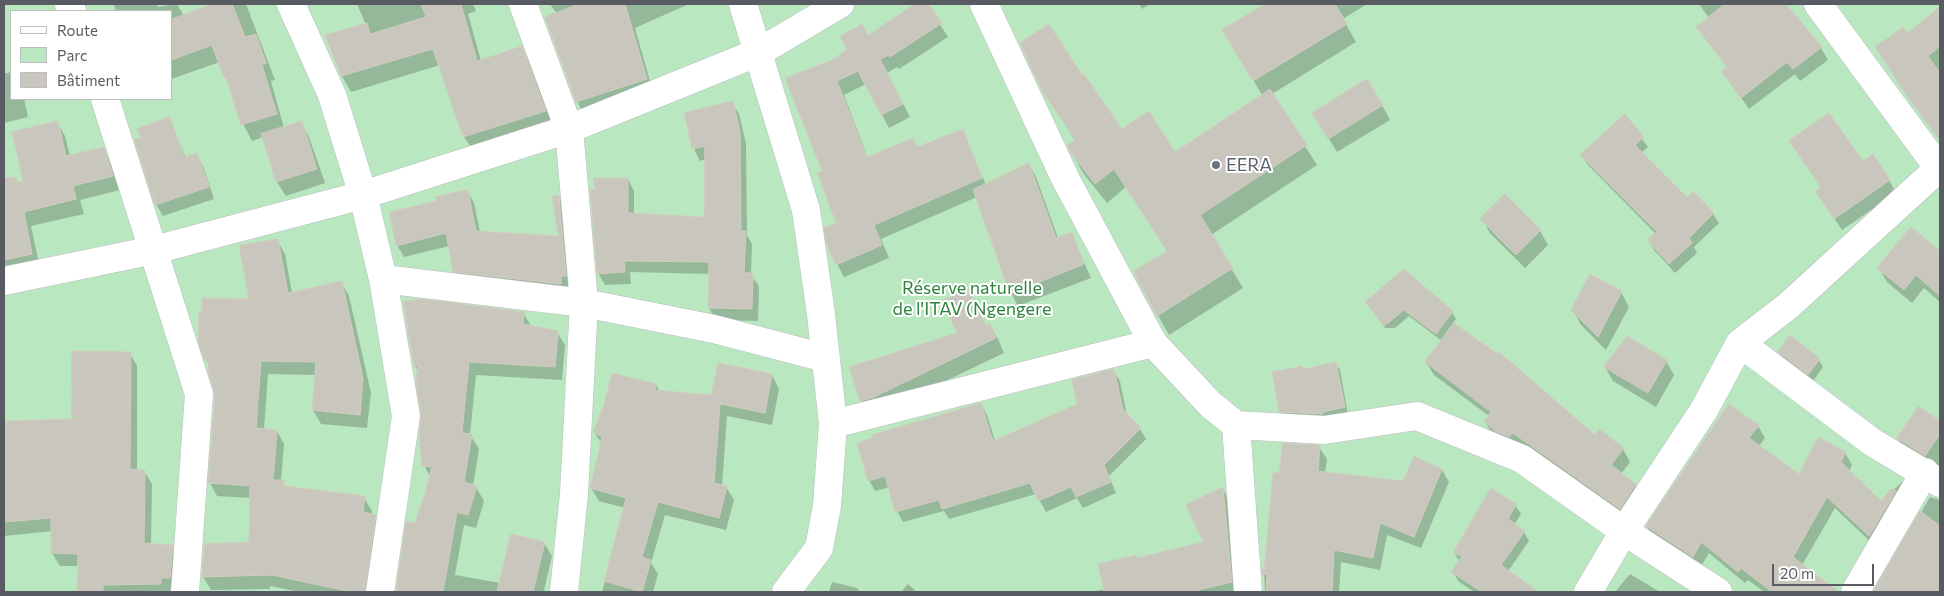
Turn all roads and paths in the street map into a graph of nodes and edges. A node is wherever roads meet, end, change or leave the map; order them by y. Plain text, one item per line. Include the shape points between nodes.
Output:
1 (291, 4) edge
2 (523, 4) edge
3 (743, 4) edge
4 (840, 4) edge
5 (984, 4) edge
6 (1818, 4) edge
7 (759, 52) junction
8 (105, 100) edge
9 (569, 129) junction
10 (1940, 168) edge
11 (363, 195) junction
12 (154, 250) junction
13 (383, 280) junction
14 (4, 281) edge
15 (584, 303) junction
16 (1740, 342) junction
17 (1153, 343) junction
18 (825, 358) junction
19 (833, 424) junction
20 (1236, 425) junction
21 (1933, 477) edge
22 (1624, 531) junction
23 (185, 592) edge
24 (380, 592) edge
25 (564, 592) edge
26 (786, 592) edge
27 (1248, 592) edge
28 (1588, 592) edge
29 (1718, 592) edge
30 (1855, 592) edge

1 - 11 street via 332,95
2 - 9 street
3 - 7 street
4 - 7 street
5 - 17 street via 1065,178
6 - 10 street
7 - 9 street
7 - 18 street via 806,210
8 - 12 street
9 - 11 street
9 - 15 street
10 - 16 street via 1788,306
11 - 12 street
11 - 13 street
12 - 14 street
12 - 23 street via 198,394
13 - 15 street
13 - 24 street via 406,416
15 - 18 street via 714,329
15 - 25 street via 574,494
16 - 21 street via 1872,442
16 - 22 street via 1704,410
17 - 19 street
17 - 20 street via 1211,405
18 - 19 street
19 - 26 street via 827,506 819,548
20 - 22 street via 1324,430 1417,416 1522,459
20 - 27 street
21 - 30 street
22 - 28 street
22 - 29 street

